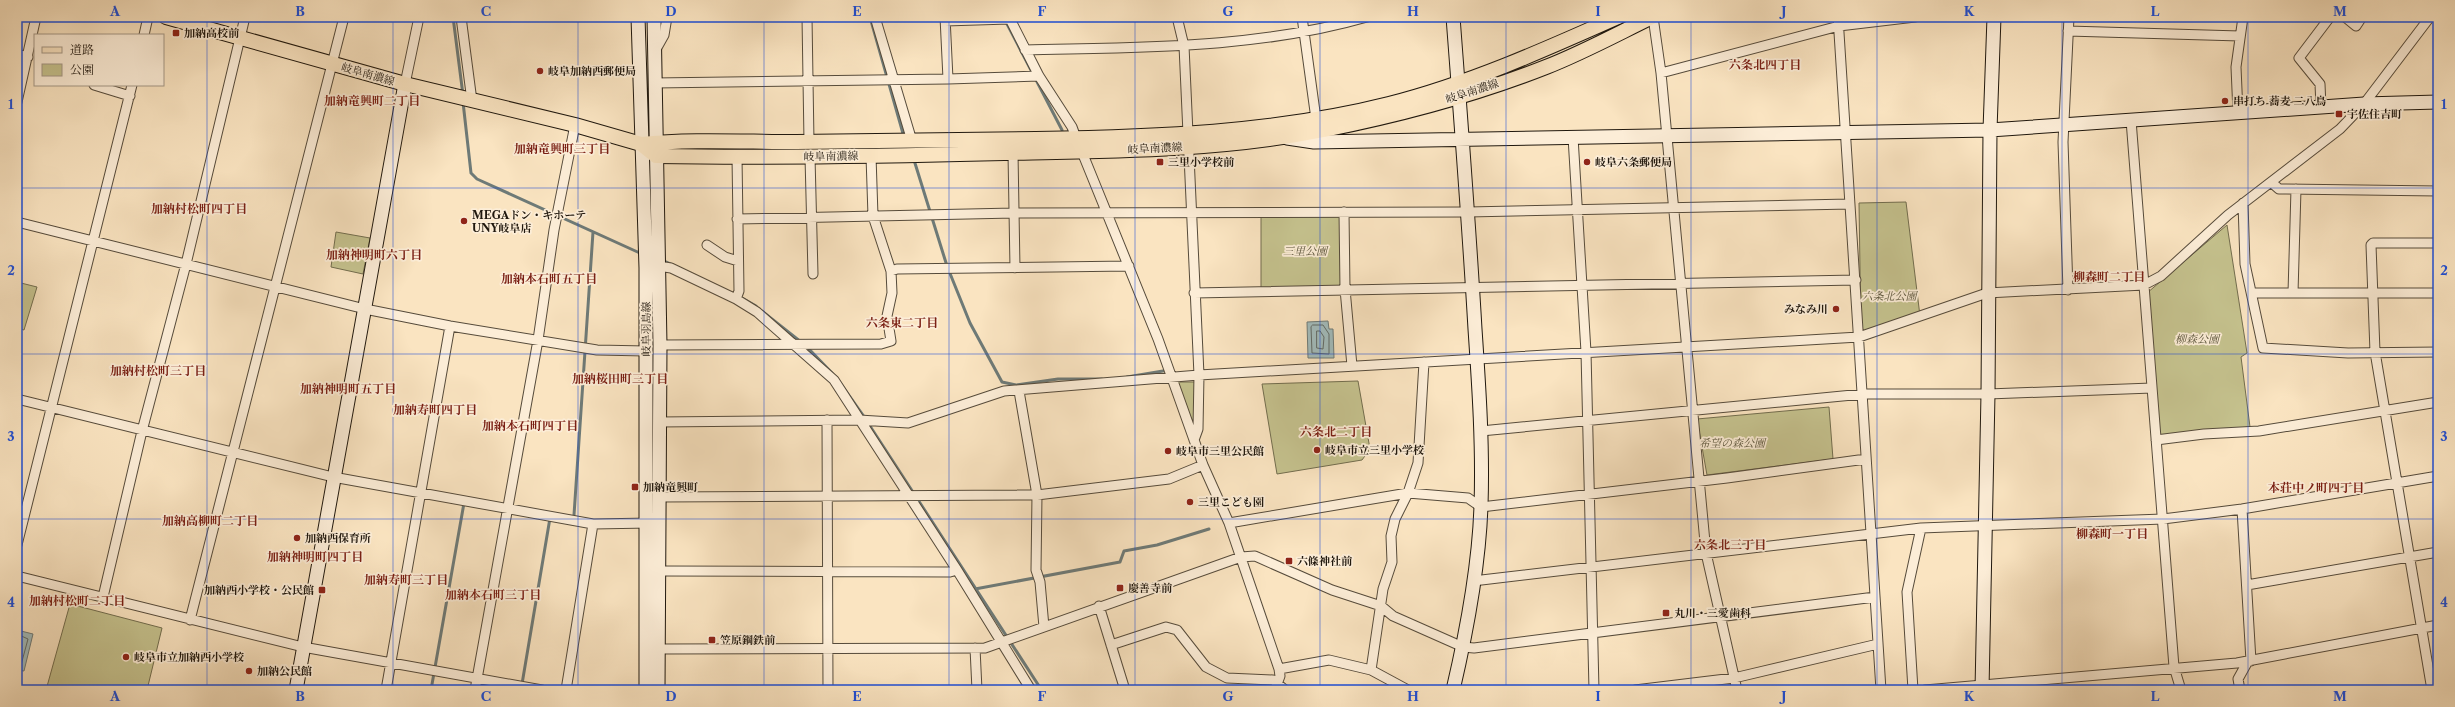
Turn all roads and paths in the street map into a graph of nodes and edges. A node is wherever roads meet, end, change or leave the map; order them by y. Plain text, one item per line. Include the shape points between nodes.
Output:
1 (36, 17) edge
2 (148, 17) edge
3 (166, 17) edge
4 (245, 17) edge
5 (344, 17) edge
6 (419, 17) edge
7 (461, 17) edge
8 (638, 17) edge
9 (654, 17) edge
10 (668, 17) edge
11 (807, 17) edge
12 (876, 17) edge
13 (1177, 17) edge
14 (1302, 17) edge
15 (1367, 17) edge
16 (1453, 17) edge
17 (1618, 17) edge
18 (1653, 17) edge
19 (1915, 17) edge
20 (1994, 17) edge
21 (2069, 17) edge
22 (2243, 17) edge
23 (2330, 17) edge
24 (2344, 17) edge
25 (2362, 17) edge
26 (2430, 17) edge
27 (1009, 18) edge
28 (945, 19) edge
29 (1838, 21) edge
30 (2068, 31) junction
31 (1304, 32) junction
32 (144, 34) edge
33 (2240, 36) junction
34 (240, 37) junction
35 (1184, 46) junction
36 (1025, 50) junction
37 (654, 53) junction
38 (17, 54) edge
39 (30, 63) edge
40 (331, 64) junction
41 (1661, 73) junction
42 (1039, 76) junction
43 (895, 79) junction
44 (808, 80) junction
45 (948, 80) junction
46 (654, 83) junction
47 (405, 84) junction
48 (97, 86) edge
49 (132, 86) edge
50 (1458, 89) junction
51 (130, 96) junction
52 (472, 101) junction
53 (17, 102) edge
54 (2438, 102) edge
55 (2364, 104) junction
56 (2321, 107) junction
57 (2238, 113) junction
58 (1316, 119) junction
59 (2130, 120) junction
60 (575, 125) junction
61 (2064, 125) junction
62 (1990, 130) junction
63 (1846, 132) junction
64 (1666, 136) junction
65 (1284, 137) junction
66 (1573, 137) junction
67 (1076, 138) junction
68 (1189, 140) junction
69 (1463, 140) junction
70 (912, 141) junction
71 (809, 142) junction
72 (641, 144) junction
73 (656, 149) junction
74 (1082, 152) junction
75 (1013, 153) junction
76 (871, 156) junction
77 (738, 157) junction
78 (810, 157) junction
79 (2271, 182) junction
80 (2296, 189) junction
81 (2438, 191) edge
82 (1850, 204) junction
83 (2243, 204) junction
84 (1672, 208) junction
85 (1578, 209) junction
86 (1344, 212) junction
87 (1468, 212) junction
88 (1014, 213) junction
89 (1106, 213) junction
90 (1190, 213) junction
91 (873, 216) junction
92 (812, 217) junction
93 (737, 219) junction
94 (17, 222) edge
95 (94, 242) junction
96 (2438, 243) edge
97 (707, 245) dead end
98 (738, 261) junction
99 (186, 264) junction
100 (658, 266) junction
101 (1129, 266) junction
102 (1015, 268) junction
103 (891, 271) junction
104 (813, 274) dead end
105 (1856, 280) junction
106 (1679, 282) junction
107 (1582, 284) junction
108 (2144, 285) junction
109 (1473, 286) junction
110 (274, 287) junction
111 (1345, 290) junction
112 (2068, 290) junction
113 (1194, 293) junction
114 (1987, 293) junction
115 (2253, 293) junction
116 (2293, 293) junction
117 (2438, 293) edge
118 (2372, 294) junction
119 (736, 299) junction
120 (365, 309) junction
121 (450, 326) junction
122 (1859, 337) junction
123 (538, 340) junction
124 (793, 344) junction
125 (660, 345) junction
126 (1685, 347) junction
127 (646, 351) junction
128 (1586, 352) junction
129 (2375, 352) junction
130 (2438, 352) edge
131 (1477, 359) junction
132 (1424, 362) junction
133 (1352, 366) junction
134 (1199, 375) junction
135 (1172, 378) junction
136 (2152, 388) junction
137 (1019, 391) junction
138 (1862, 394) junction
139 (1988, 394) junction
140 (17, 399) edge
141 (2438, 402) edge
142 (52, 408) junction
143 (1692, 411) junction
144 (2386, 411) junction
145 (827, 420) junction
146 (859, 420) junction
147 (1588, 421) junction
148 (660, 422) junction
149 (142, 431) junction
150 (1481, 431) junction
151 (1194, 440) junction
152 (2156, 440) junction
153 (232, 454) junction
154 (1866, 459) junction
155 (1203, 465) junction
156 (2438, 476) edge
157 (333, 477) junction
158 (1699, 481) junction
159 (2398, 483) junction
160 (421, 492) junction
161 (1408, 493) junction
162 (1588, 494) junction
163 (907, 495) junction
164 (1038, 495) junction
165 (828, 496) junction
166 (660, 497) junction
167 (507, 507) junction
168 (1481, 507) junction
169 (2242, 509) junction
170 (2163, 519) junction
171 (652, 523) junction
172 (1229, 523) junction
173 (593, 524) junction
174 (1984, 527) junction
175 (1921, 528) junction
176 (1872, 533) junction
177 (17, 545) edge
178 (2438, 552) edge
179 (1706, 553) junction
180 (1241, 557) junction
181 (2409, 558) junction
182 (1591, 566) junction
183 (659, 570) junction
184 (957, 570) junction
185 (828, 572) junction
186 (17, 576) edge
187 (1474, 581) junction
188 (2247, 586) junction
189 (103, 597) junction
190 (1875, 597) junction
191 (1099, 606) junction
192 (1381, 606) junction
193 (1720, 617) junction
194 (190, 620) junction
195 (2438, 625) edge
196 (1044, 627) junction
197 (2421, 629) junction
198 (1592, 633) junction
199 (1001, 642) junction
200 (1878, 644) junction
201 (1111, 645) junction
202 (303, 647) junction
203 (1463, 647) junction
204 (828, 648) junction
205 (975, 648) junction
206 (659, 649) junction
207 (2250, 661) junction
208 (391, 663) junction
209 (2174, 667) junction
210 (1279, 669) junction
211 (1371, 670) junction
212 (477, 678) junction
213 (1734, 678) junction
214 (1982, 687) edge
215 (1279, 688) edge
216 (296, 690) edge
217 (386, 690) edge
218 (475, 690) edge
219 (542, 690) edge
220 (566, 690) edge
221 (646, 690) edge
222 (658, 690) edge
223 (828, 690) edge
224 (977, 690) edge
225 (1031, 690) edge
226 (1125, 690) edge
227 (1408, 690) edge
228 (1453, 690) edge
229 (1594, 690) edge
230 (1635, 690) edge
231 (1737, 690) edge
232 (1881, 690) edge
233 (1913, 690) edge
234 (1925, 690) edge
235 (2181, 690) edge
236 (2240, 690) edge
237 (2432, 690) edge

1 - 39 street
2 - 32 street
3 - 34 main road, 岐阜南濃線
4 - 34 street
5 - 40 street
6 - 47 street
7 - 52 street
8 - 72 street, 岐阜羽島線
9 - 37 street, 岐阜羽島線
10 - 37 street via 664,35
11 - 44 street
12 - 43 street
13 - 35 street
14 - 31 street
15 - 31 street
16 - 50 street
17 - 50 main road, 岐阜南濃線
18 - 41 street
18 - 50 main road, 岐阜南濃線 via 1546,67
19 - 29 street
20 - 62 street
21 - 30 street
22 - 33 street
23 - 56 street via 2299,58 2320,84
24 - 25 street via 2356,26
26 - 55 street
27 - 28 street
27 - 36 street
28 - 45 street
29 - 41 street
29 - 63 street
30 - 33 street
30 - 61 street
31 - 35 street via 1252,41
31 - 58 street
33 - 57 street via 2236,67
34 - 40 main road, 岐阜南濃線
34 - 99 street
35 - 36 street
35 - 68 street
36 - 42 street
37 - 46 street, 岐阜羽島線
38 - 39 street
39 - 53 street
40 - 47 main road, 岐阜南濃線
40 - 110 street
41 - 64 street
42 - 45 street
42 - 67 street via 1072,127
43 - 44 street
43 - 45 street
43 - 70 street
44 - 46 street
44 - 71 street
46 - 73 street, 岐阜羽島線
47 - 52 main road, 岐阜南濃線
47 - 120 street via 371,262
48 - 51 street
49 - 51 street
50 - 58 main road, 岐阜南濃線
50 - 65 main road, 岐阜南濃線 via 1391,116
50 - 69 street
51 - 95 street
52 - 60 main road, 岐阜南濃線
54 - 55 street
55 - 56 street
55 - 79 street via 2340,129
56 - 57 street
57 - 59 street
58 - 68 main road, 岐阜南濃線
59 - 61 street
59 - 108 street
60 - 72 main road, 岐阜南濃線
60 - 123 street via 554,230
61 - 62 street
61 - 112 street
62 - 63 street
62 - 114 street
63 - 64 street
63 - 82 street
64 - 66 street
64 - 84 street
65 - 68 main road, 岐阜南濃線
65 - 69 street via 1314,142
66 - 69 street
66 - 85 street
67 - 68 main road, 岐阜南濃線
67 - 70 main road, 岐阜南濃線
68 - 74 main road, 岐阜南濃線
68 - 90 street
69 - 87 street
70 - 71 main road, 岐阜南濃線
71 - 73 main road, 岐阜南濃線
72 - 73 main road, 岐阜南濃線
72 - 127 street, 岐阜羽島線
73 - 77 main road, 岐阜南濃線
73 - 100 street, 岐阜羽島線
74 - 75 main road, 岐阜南濃線
74 - 89 street
75 - 76 main road, 岐阜南濃線
75 - 88 street
76 - 78 main road, 岐阜南濃線
76 - 91 street
77 - 78 main road, 岐阜南濃線
77 - 93 street
78 - 92 street
79 - 80 street via 2279,189
79 - 83 street
80 - 81 street
80 - 116 street
82 - 84 street
82 - 105 street
83 - 108 street via 2161,276
83 - 115 street via 2245,264
84 - 85 street
84 - 106 street
85 - 87 street
85 - 107 street
86 - 87 street
86 - 90 street
86 - 111 street
87 - 109 street
88 - 89 street
88 - 91 street
88 - 102 street
89 - 90 street
89 - 101 street
90 - 113 street
91 - 92 street
91 - 103 street
92 - 93 street
92 - 104 street
93 - 98 street
94 - 95 street
95 - 99 street
95 - 142 street
96 - 118 street via 2373,243
97 - 98 street via 725,257
98 - 119 street via 739,291
99 - 110 street
99 - 149 street
100 - 119 street via 671,268
100 - 125 street, 岐阜羽島線
101 - 102 street
101 - 135 street
102 - 103 street
103 - 124 street via 892,293 887,316 892,341 881,344
105 - 106 street
105 - 122 street
106 - 107 street
106 - 126 street
107 - 109 street
107 - 128 street
108 - 112 street
108 - 136 street
109 - 111 street
109 - 131 street
110 - 120 street
110 - 153 street
111 - 113 street
111 - 133 street
112 - 114 street
113 - 134 street
114 - 122 street
114 - 139 street
115 - 116 street
115 - 129 street via 2263,348
116 - 118 street
117 - 118 street
118 - 129 street
119 - 124 street via 767,319
120 - 121 street
120 - 157 street
121 - 123 street
121 - 160 street
122 - 126 street
122 - 138 street
123 - 127 street via 597,350
123 - 167 street
124 - 125 street
124 - 146 street via 834,380
125 - 148 street, 岐阜羽島線
126 - 128 street
126 - 143 street
127 - 171 street, 岐阜羽島線
128 - 131 street
128 - 147 street
129 - 130 street
129 - 144 street
131 - 132 street
131 - 150 street
132 - 133 street
132 - 161 street via 1418,463
133 - 134 street
134 - 135 street
134 - 151 street via 1198,429
135 - 137 street
135 - 151 street
136 - 139 street
136 - 152 street
137 - 146 street via 1004,391 908,423
137 - 164 street
138 - 139 street
138 - 143 street
138 - 154 street
139 - 174 street
140 - 142 street
141 - 144 street
142 - 149 street
142 - 177 street
143 - 147 street
143 - 158 street
144 - 152 street via 2259,431
144 - 159 street
145 - 146 street
145 - 148 street
145 - 165 street
146 - 163 street
147 - 150 street
147 - 162 street
148 - 166 street, 岐阜羽島線
149 - 153 street
149 - 189 street
150 - 168 street
151 - 155 street
152 - 170 street
153 - 157 street
153 - 194 street
154 - 158 street
154 - 176 street
155 - 164 street via 1169,479
155 - 172 street
156 - 159 street
157 - 160 street
157 - 202 street
158 - 162 street
158 - 179 street
159 - 169 street
159 - 181 street
160 - 167 street
160 - 208 street
161 - 168 street via 1468,498
161 - 172 street
161 - 192 street via 1395,519 1391,536 1392,562 1383,589
162 - 168 street
162 - 182 street
163 - 164 street
163 - 165 street
163 - 184 street
164 - 196 street via 1036,570 1040,582
165 - 166 street
165 - 185 street
166 - 171 street, 岐阜羽島線
167 - 173 street
167 - 212 street
168 - 187 street
169 - 170 street
169 - 188 street
170 - 174 street
170 - 209 street
171 - 173 street
171 - 183 street, 岐阜羽島線
171 - 221 street, 岐阜羽島線
172 - 180 street
173 - 220 street
174 - 175 street
174 - 214 street
175 - 176 street
175 - 233 street via 1907,592
176 - 179 street
176 - 190 street
178 - 181 street
179 - 182 street
179 - 193 street
180 - 191 street
180 - 192 street via 1255,556 1332,590
180 - 210 street
181 - 188 street
181 - 197 street
182 - 187 street
182 - 198 street
183 - 185 street
183 - 206 street, 岐阜羽島線
184 - 185 street
184 - 199 street
185 - 204 street
186 - 189 street
187 - 203 street
188 - 207 street
189 - 194 street
190 - 193 street
190 - 200 street
191 - 196 street
191 - 201 street
192 - 203 street via 1393,616
192 - 211 street
193 - 198 street
193 - 213 street
194 - 202 street
195 - 197 street
196 - 199 street
197 - 207 street
197 - 237 street
198 - 203 street via 1474,648
198 - 229 street
199 - 205 street via 985,648
199 - 225 street
200 - 213 street
200 - 232 street
201 - 215 street via 1166,627 1177,630 1206,667 1227,678 1273,680
201 - 226 street
202 - 208 street
202 - 216 street
203 - 228 street
204 - 205 street
204 - 206 street
204 - 223 street
205 - 224 street
206 - 222 street, 岐阜羽島線
207 - 209 street
207 - 236 street via 2238,679
208 - 212 street
208 - 217 street
209 - 214 street
209 - 235 street
210 - 211 street via 1329,660
210 - 215 street
211 - 227 street
212 - 218 street
212 - 219 street
213 - 230 street
213 - 231 street
214 - 234 street

